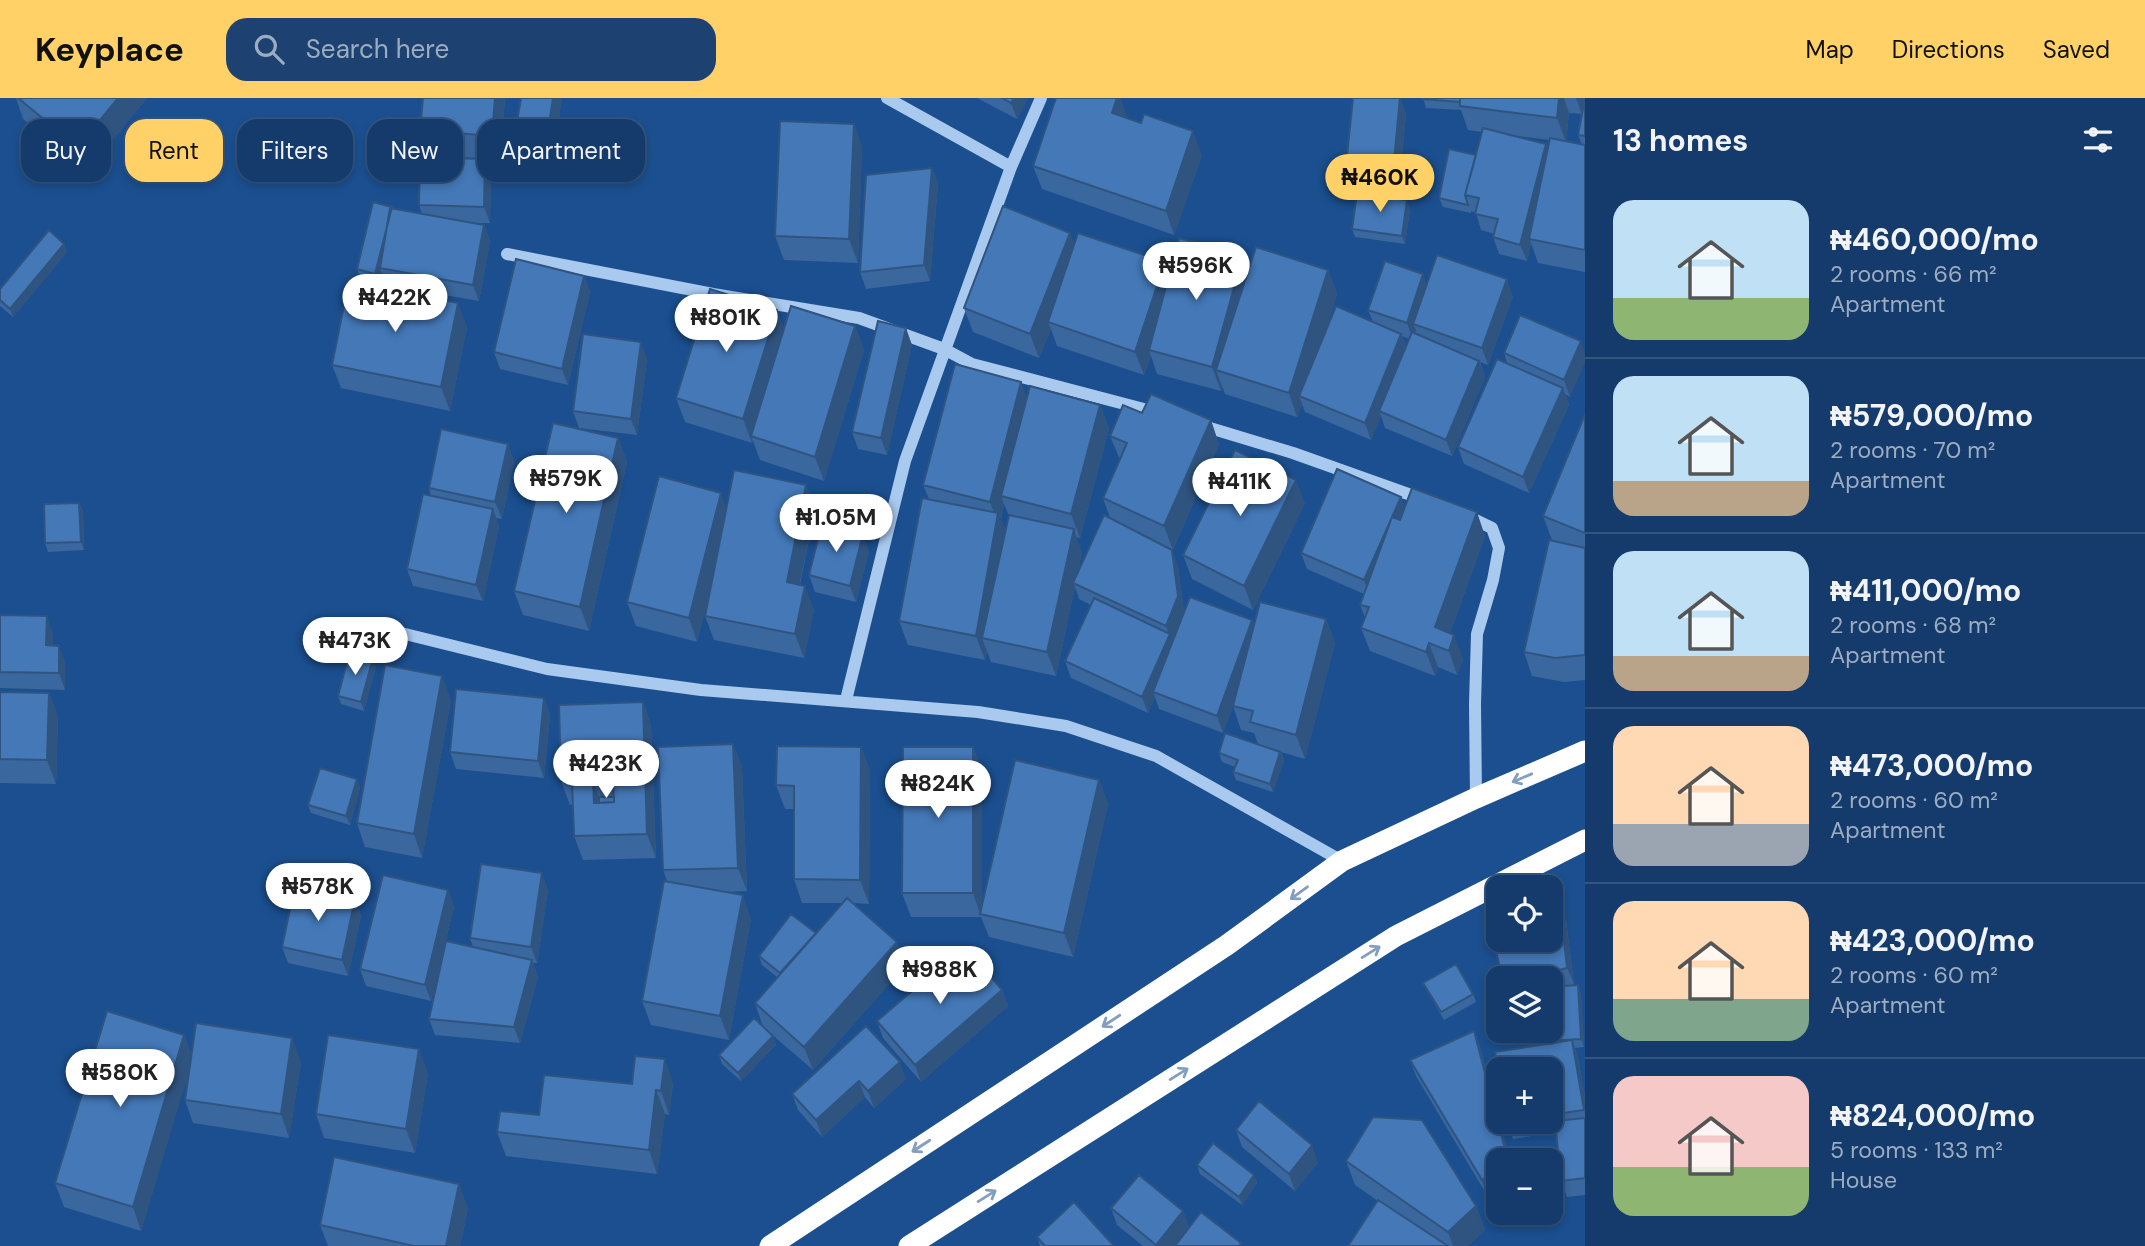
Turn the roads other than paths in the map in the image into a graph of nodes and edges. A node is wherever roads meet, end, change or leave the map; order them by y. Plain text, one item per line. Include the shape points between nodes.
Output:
1 (887, 98) edge
2 (1041, 98) edge
3 (1011, 167) junction
4 (507, 254) dead end
5 (944, 349) junction
6 (1174, 417) edge
7 (1187, 421) edge
8 (1435, 503) edge
9 (1448, 508) edge
10 (389, 630) dead end
11 (846, 701) junction
12 (1585, 751) edge
13 (1476, 798) junction
14 (1585, 840) edge
15 (1342, 861) junction
16 (770, 1246) edge
17 (909, 1246) edge

1 - 3 street
2 - 3 street
3 - 5 street
4 - 5 street via 859,318
5 - 6 street via 972,364
5 - 11 street via 905,461
7 - 8 street
9 - 13 street via 1492,528 1499,548 1477,634
10 - 11 street via 547,669 701,690
11 - 15 street via 978,712 1066,726 1156,756
12 -> 13 highway
13 - 15 highway
17 -> 14 highway via 1396,936
15 -> 16 highway via 1227,945

